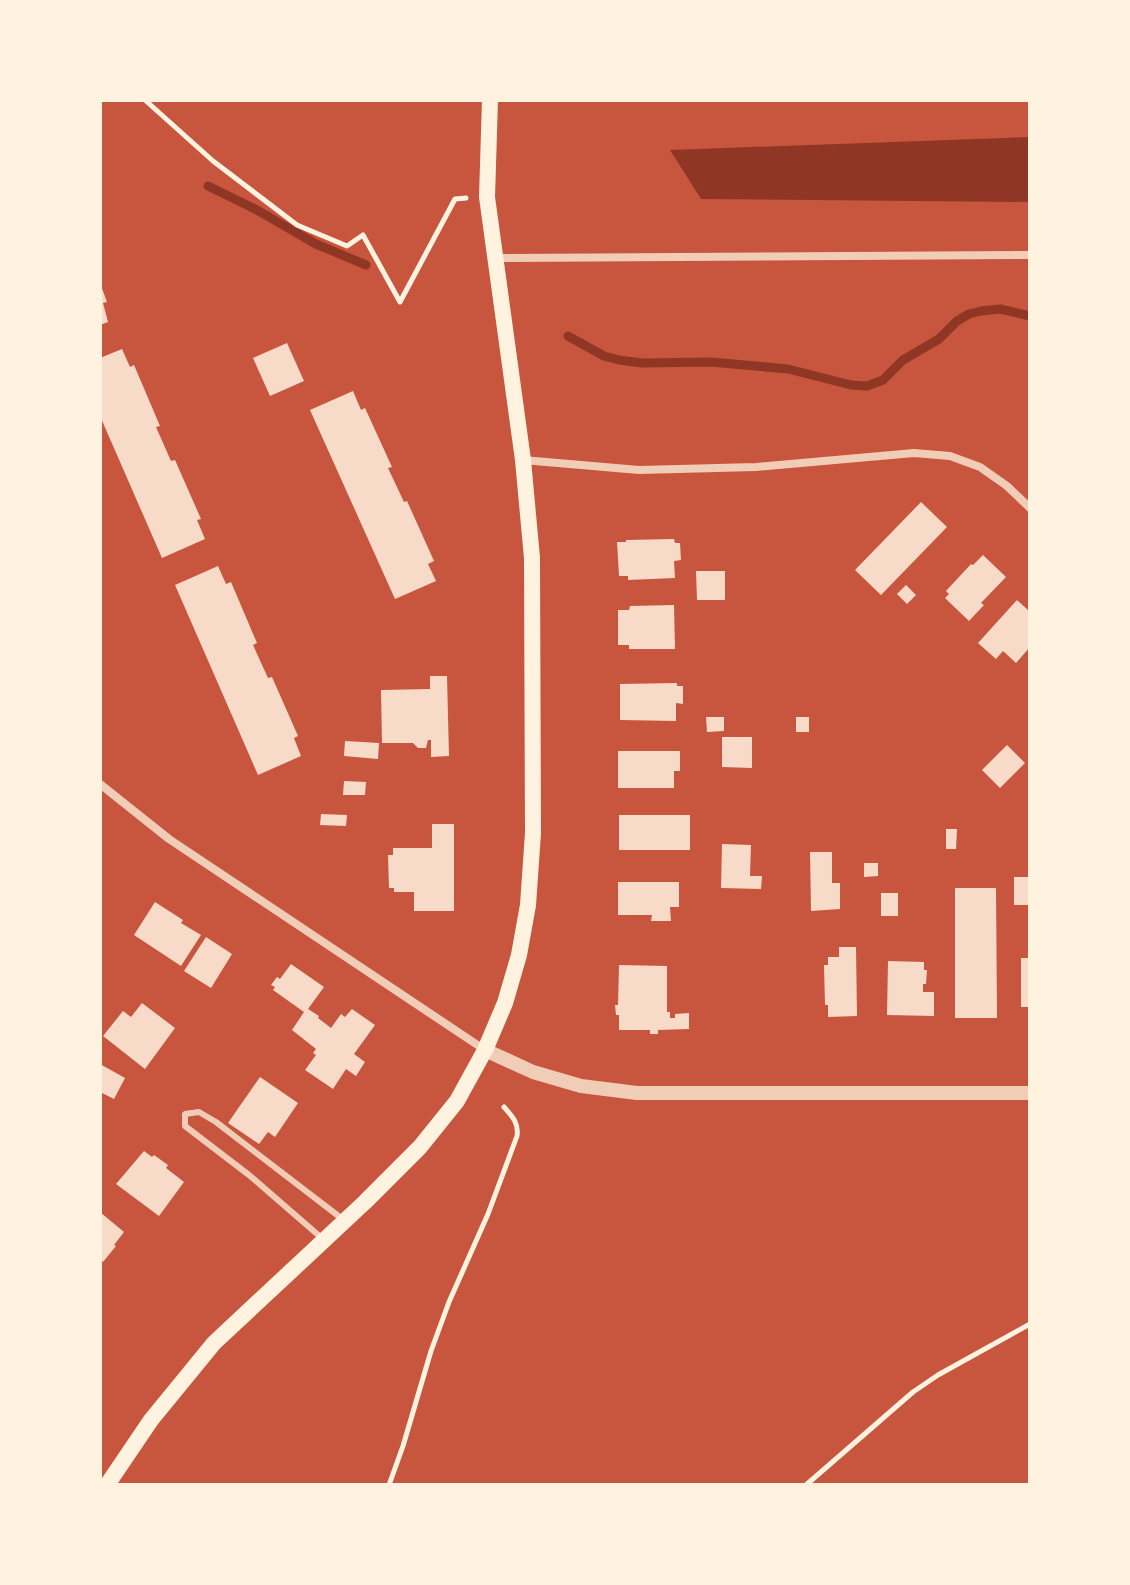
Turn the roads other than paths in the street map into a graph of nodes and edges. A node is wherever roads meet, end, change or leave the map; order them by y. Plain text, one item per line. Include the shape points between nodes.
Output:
1 (490, 100) edge
2 (1030, 255) edge
3 (495, 258) junction
4 (523, 460) junction
5 (1030, 508) edge
6 (100, 784) edge
7 (485, 1050) junction
8 (1030, 1093) edge
9 (345, 1221) junction
10 (324, 1240) junction
11 (107, 1485) edge

1 - 3 main road via 487,197
2 - 3 street
3 - 4 main road
4 - 5 street via 639,470 756,467 914,453 950,456 980,467
4 - 7 main road via 532,558 528,905 505,1003
6 - 7 street via 169,839
7 - 8 street via 545,1076 637,1093
7 - 9 main road via 457,1101 420,1147
9 - 10 main road
9 - 10 lane via 216,1122 199,1112 185,1114 185,1126
10 - 11 main road via 214,1343

